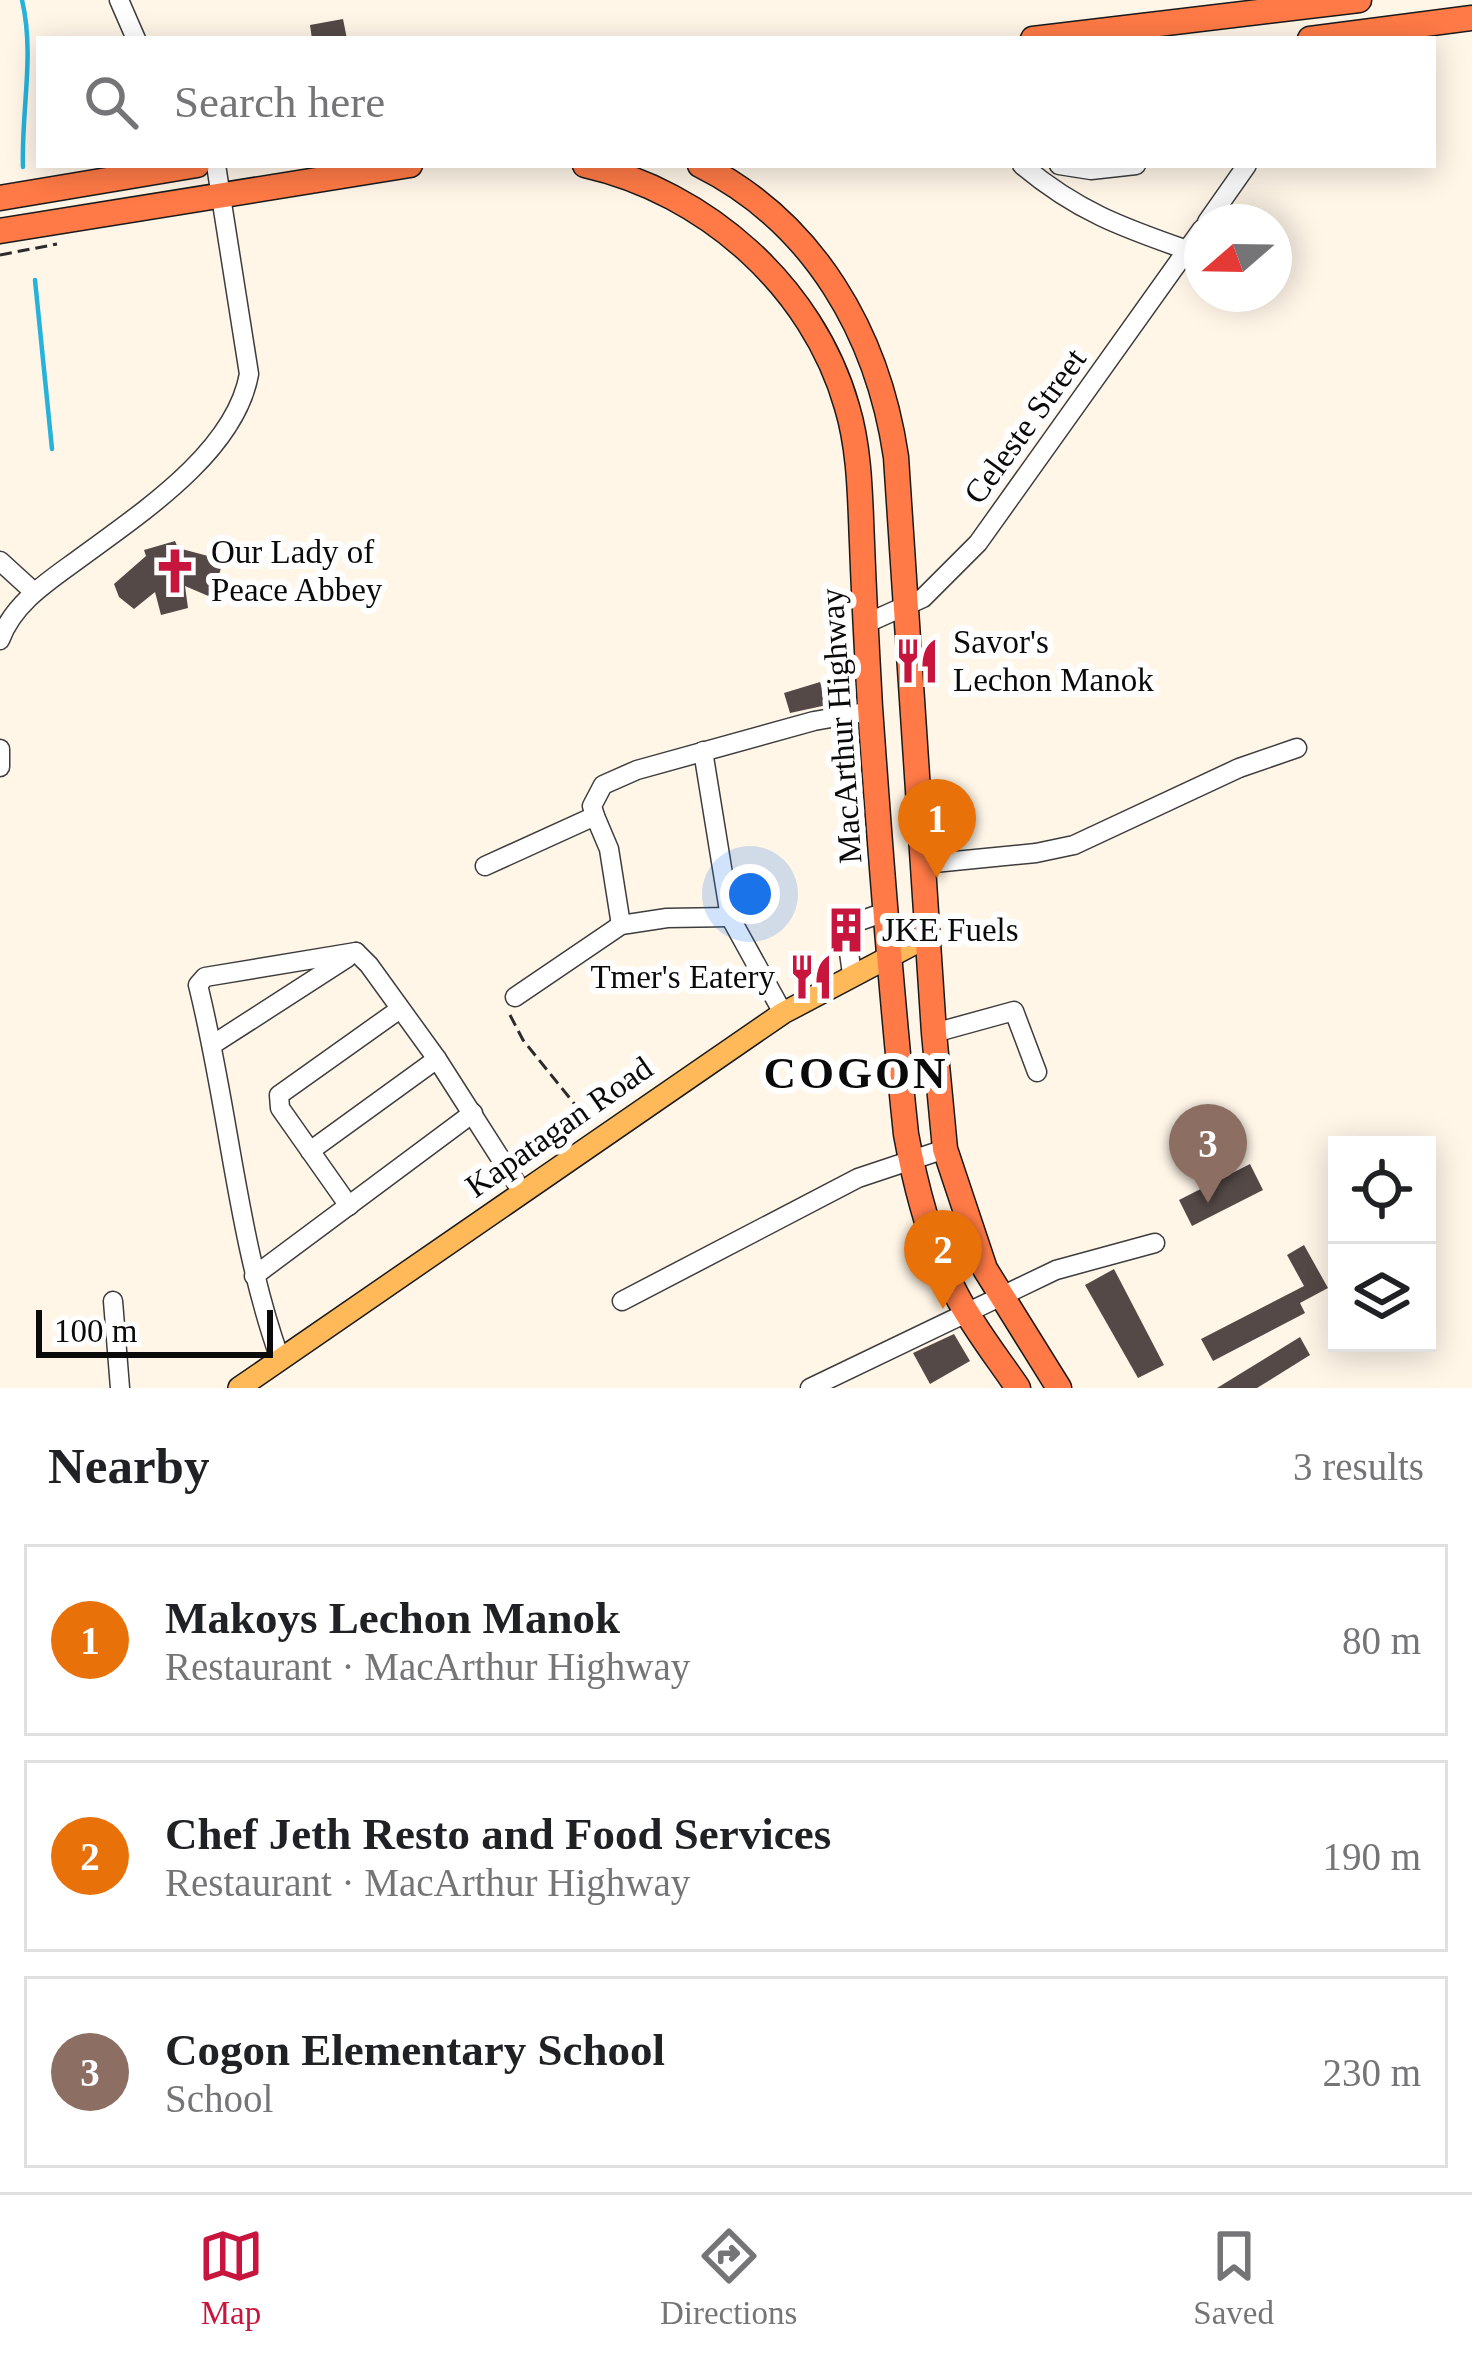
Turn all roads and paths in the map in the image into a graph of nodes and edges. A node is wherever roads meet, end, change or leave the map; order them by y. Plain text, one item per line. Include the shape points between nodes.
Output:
1 (119, 0) edge
2 (1357, 0) edge
3 (1171, 11) edge
4 (1472, 18) edge
5 (135, 36) edge
6 (1048, 36) edge
7 (1328, 36) edge
8 (1341, 36) edge
9 (176, 168) edge
10 (216, 168) edge
11 (390, 168) edge
12 (595, 168) edge
13 (707, 168) edge
14 (1026, 168) edge
15 (1078, 168) edge
16 (1108, 168) edge
17 (1245, 168) edge
18 (219, 194) junction
19 (0, 198) edge
20 (1220, 204) edge
21 (0, 231) edge
22 (66, 242) dead end
23 (1184, 249) edge
24 (1184, 254) edge
25 (0, 255) edge
26 (0, 561) edge
27 (34, 592) junction
28 (905, 608) junction
29 (866, 624) junction
30 (0, 640) edge
31 (871, 711) junction
32 (1297, 748) dead end
33 (0, 749) edge
34 (703, 751) junction
35 (0, 766) edge
36 (595, 816) junction
37 (924, 864) junction
38 (485, 866) dead end
39 (888, 911) junction
40 (730, 917) junction
41 (621, 925) junction
42 (927, 937) junction
43 (356, 952) junction
44 (890, 955) junction
45 (852, 974) junction
46 (515, 997) joint
47 (400, 1009) junction
48 (783, 1013) junction
49 (934, 1033) junction
50 (212, 1045) junction
51 (436, 1059) junction
52 (1037, 1072) dead end
53 (472, 1113) junction
54 (601, 1138) junction
55 (945, 1149) junction
56 (310, 1151) junction
57 (910, 1159) junction
58 (522, 1192) junction
59 (349, 1206) junction
60 (1155, 1243) dead end
61 (254, 1276) junction
62 (1001, 1298) junction
63 (112, 1301) dead end
64 (622, 1301) dead end
65 (967, 1314) junction
66 (280, 1360) junction
67 (120, 1388) edge
68 (239, 1388) edge
69 (810, 1388) edge
70 (1018, 1388) edge
71 (1059, 1388) edge

1 - 5 street
2 - 3 highway
2 - 7 street
3 - 6 highway
4 - 8 highway
9 - 19 highway
10 - 18 street
11 - 18 highway
12 - 29 highway, MacArthur Highway via 646,184 712,220 759,262 820,341 848,407
13 - 28 highway via 799,243 868,348 896,457
14 - 23 street via 1105,221
15 - 16 street
17 - 20 street, Celeste Street
18 - 21 highway
18 - 27 street via 249,374 245,395 228,429 188,472
22 - 25 path
24 - 28 street, Celeste Street via 978,543
26 - 27 street
27 - 30 street
28 - 29 street, Celeste Street
28 - 37 highway
29 - 31 highway, MacArthur Highway
31 - 34 street
31 - 39 highway, MacArthur Highway
32 - 37 street via 1074,845
33 - 35 street
34 - 36 street via 603,785
34 - 40 street
36 - 38 street
36 - 41 street
37 - 42 highway
39 - 44 highway, MacArthur Highway
39 - 45 street via 849,932
40 - 41 street
40 - 48 street
41 - 46 street
42 - 44 main road, Kapatagan Road
42 - 49 highway
43 - 47 street
43 - 50 street
43 - 50 street via 205,977 197,985
44 - 45 main road, Kapatagan Road
44 - 57 highway, MacArthur Highway
45 - 48 main road, Kapatagan Road
46 - 54 path via 513,1026
47 - 51 street
47 - 56 street via 279,1095
48 - 54 main road, Kapatagan Road
49 - 52 street via 1014,1011
49 - 55 highway
50 - 61 street
51 - 53 street
51 - 56 street
53 - 58 street
53 - 59 street
54 - 58 main road, Kapatagan Road
55 - 57 street
55 - 62 highway
56 - 59 street
57 - 64 street via 857,1178
57 - 65 highway, MacArthur Highway via 935,1246
58 - 66 main road, Kapatagan Road
59 - 61 street
60 - 62 street via 1056,1270
61 - 66 street
62 - 65 street
62 - 71 highway
63 - 67 street
65 - 69 street
65 - 70 highway, MacArthur Highway
66 - 68 main road, Kapatagan Road

